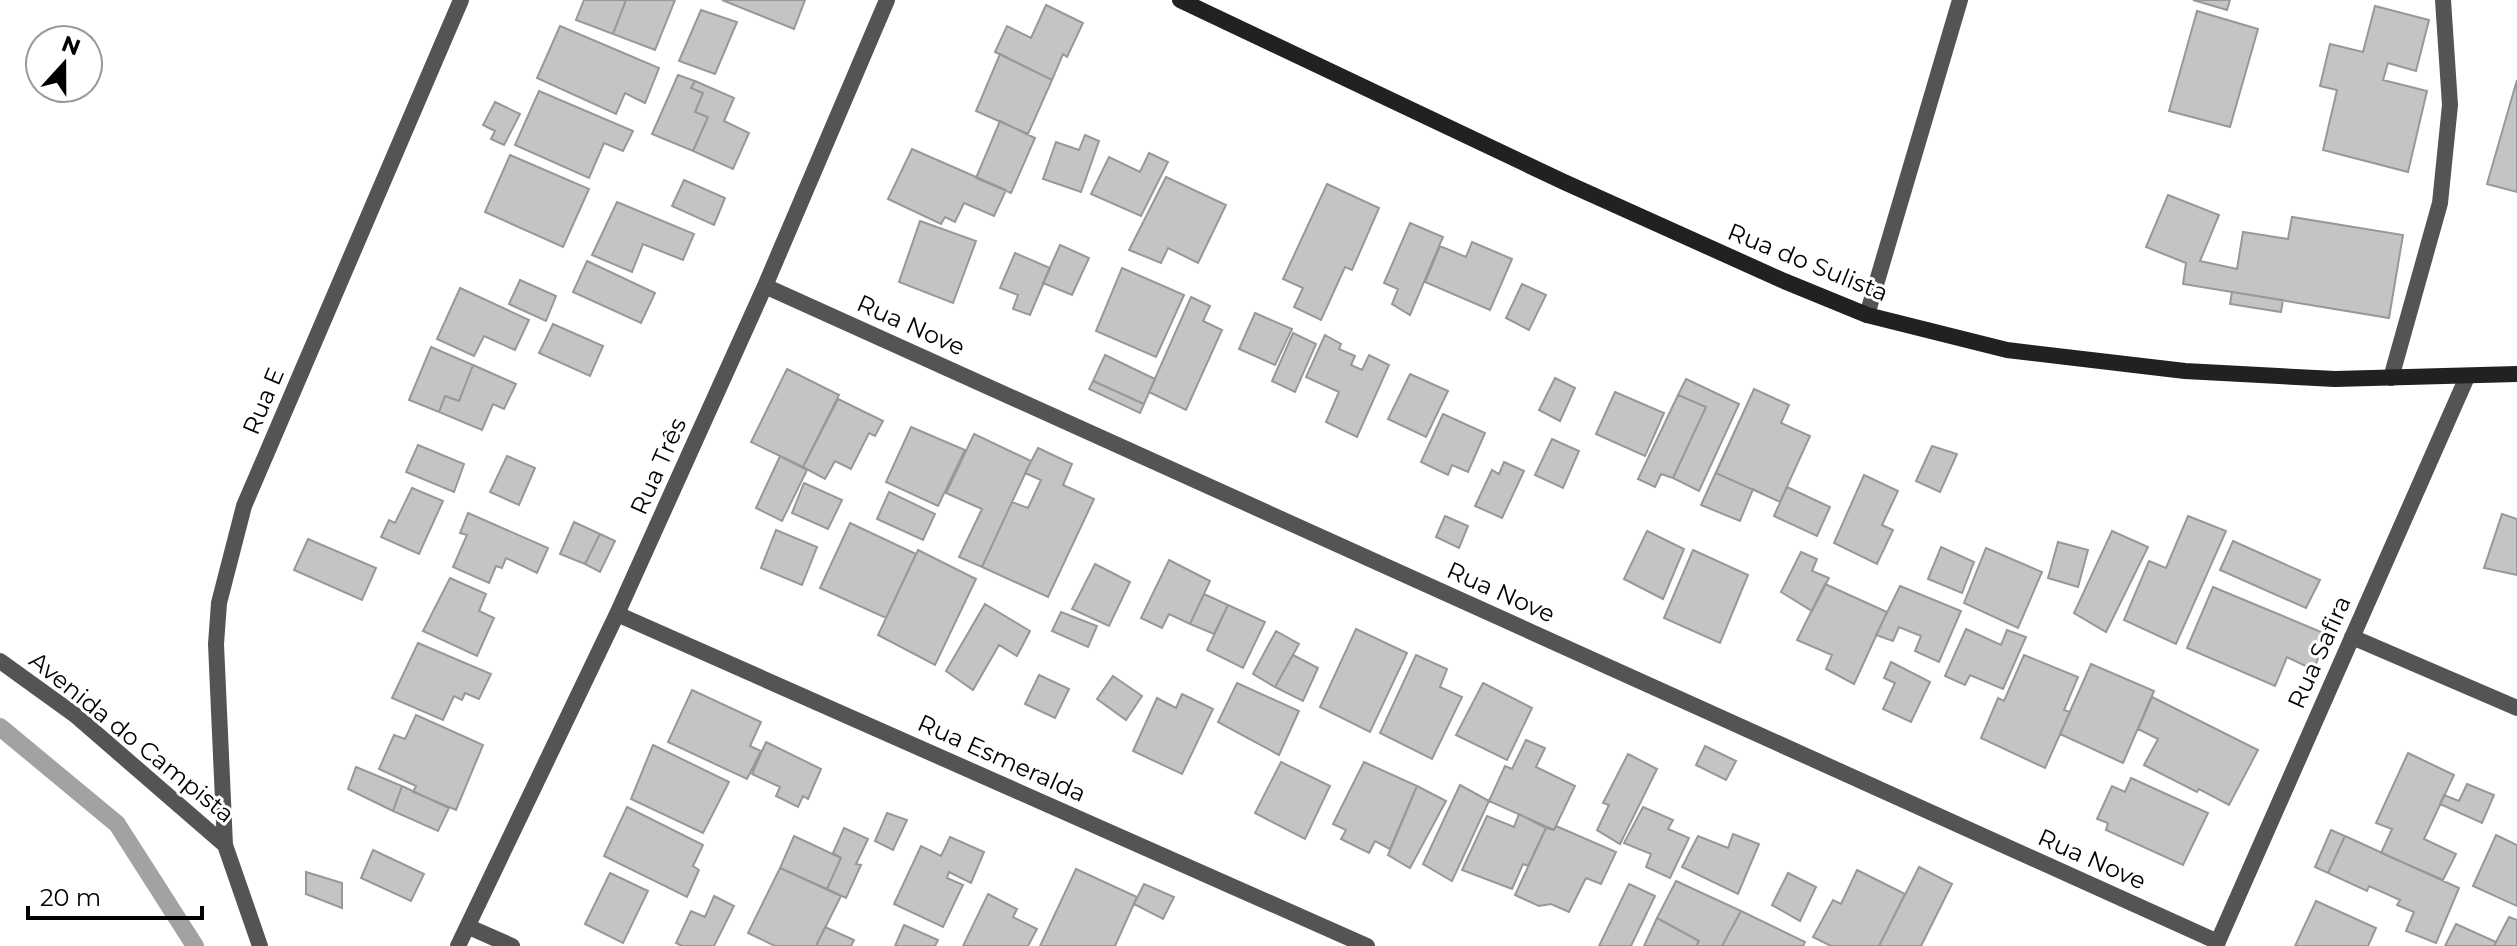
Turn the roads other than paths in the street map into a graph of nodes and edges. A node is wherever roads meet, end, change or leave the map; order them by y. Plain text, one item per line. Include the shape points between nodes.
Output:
1 (461, 0) edge
2 (887, 0) edge
3 (1180, 0) edge
4 (1960, 0) edge
5 (2443, 0) edge
6 (765, 286) junction
7 (1867, 315) junction
8 (2517, 374) edge
9 (2467, 377) junction
10 (2391, 378) junction
11 (617, 614) junction
12 (2352, 637) junction
13 (0, 661) edge
14 (2517, 708) edge
15 (225, 845) junction
16 (469, 927) junction
17 (2217, 944) edge
18 (260, 946) edge
19 (458, 946) edge
20 (512, 946) edge
21 (1367, 946) edge

1 - 15 street, Rua E via 244,506 219,603 216,644
2 - 6 street, Rua Três
3 - 7 street, Rua do Sulista via 1564,182
4 - 7 street
5 - 10 street via 2450,105 2440,203
6 - 11 street, Rua Três
6 - 17 street, Rua Nove
7 - 10 street, Rua do Sulista via 2007,350 2185,371
8 - 9 street, Rua do Sulista
9 - 10 street, Rua do Sulista
9 - 12 street, Rua Safira
11 - 16 street, Rua Três
11 - 21 street, Rua Esmeralda
12 - 14 street
12 - 17 street, Rua Safira
13 - 15 street, Avenida do Campista via 75,715
15 - 18 street, Avenida do Campista
16 - 19 street, Rua Três
16 - 20 street

